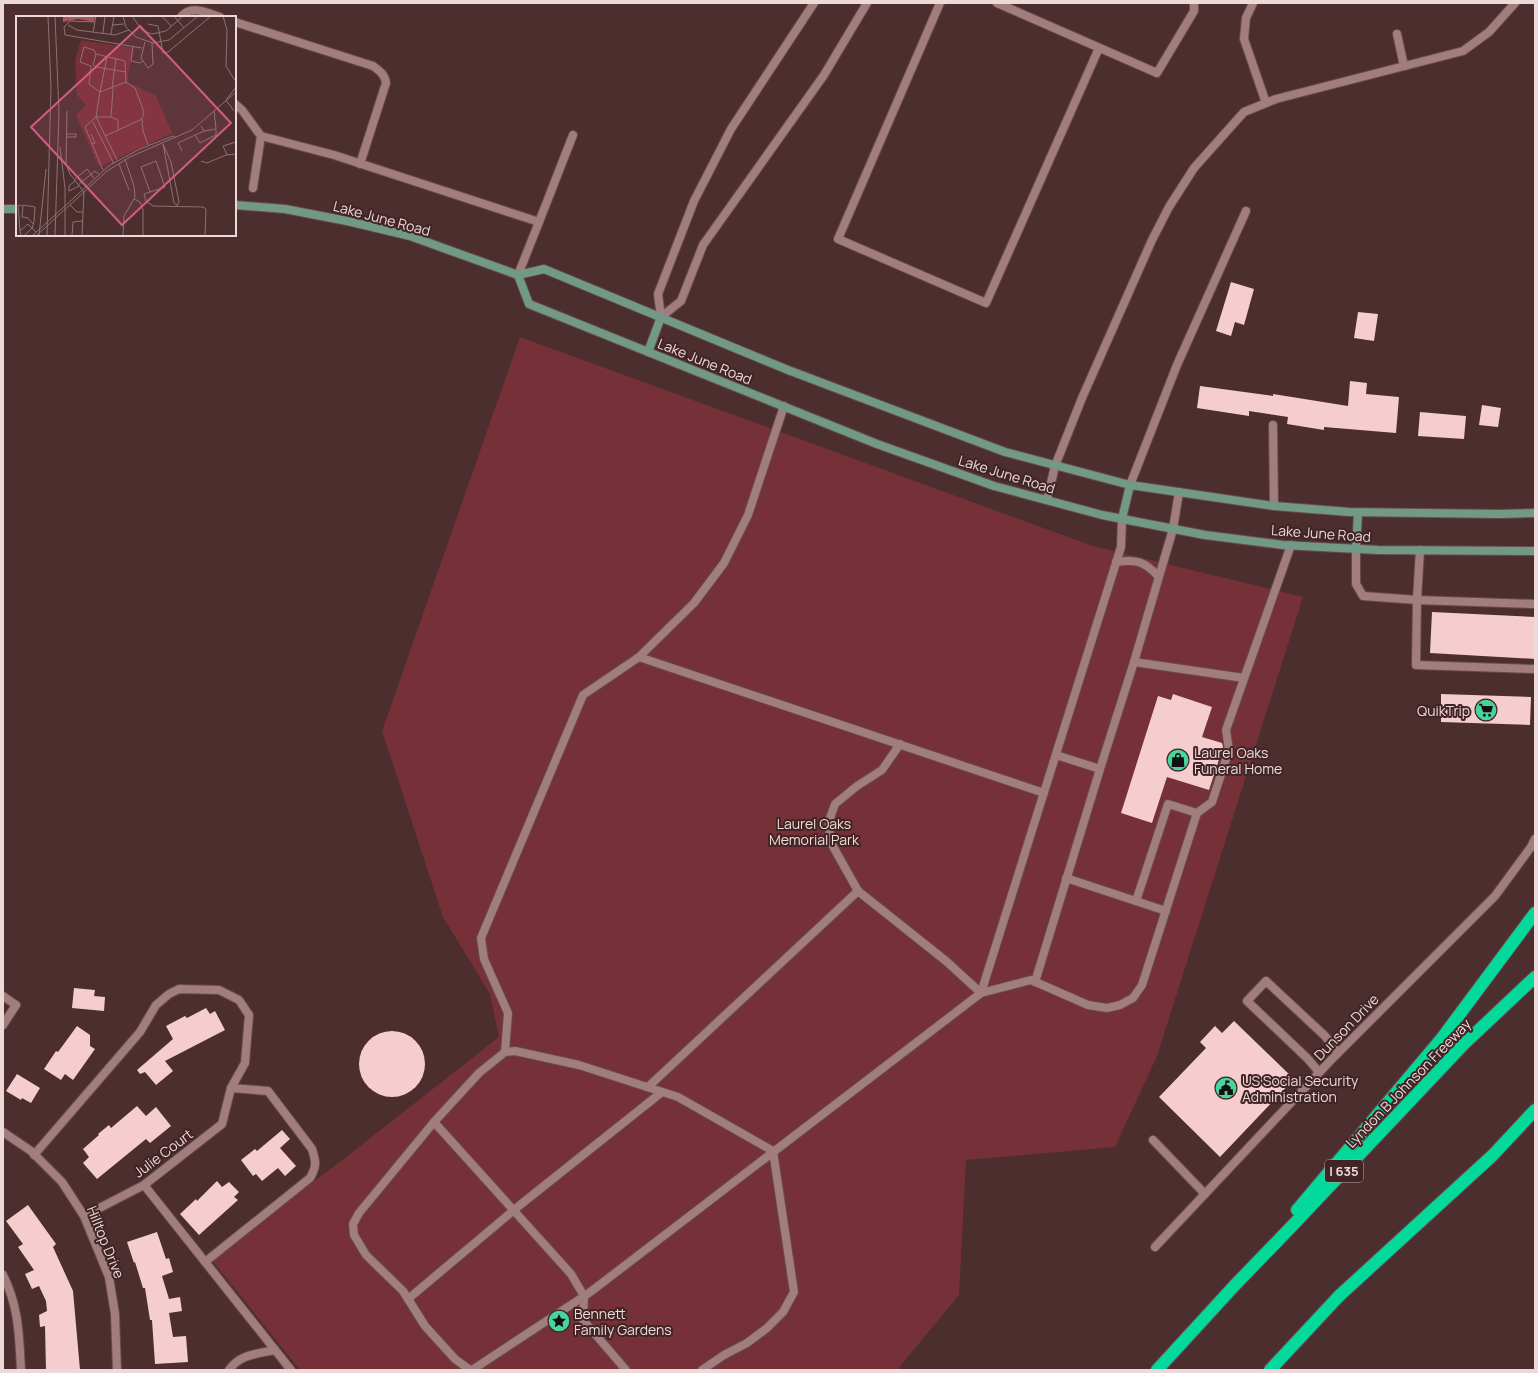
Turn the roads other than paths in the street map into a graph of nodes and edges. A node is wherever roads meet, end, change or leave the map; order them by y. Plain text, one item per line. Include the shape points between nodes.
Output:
1 (814, 3) edge
2 (867, 3) edge
3 (940, 3) edge
4 (997, 3) edge
5 (1194, 3) edge
6 (1253, 3) edge
7 (1515, 3) edge
8 (182, 16) edge
9 (217, 16) edge
10 (236, 22) edge
11 (1397, 34) dead end
12 (1098, 48) junction
13 (1404, 66) junction
14 (1266, 103) junction
15 (236, 105) edge
16 (572, 135) dead end
17 (261, 136) junction
18 (360, 164) junction
19 (252, 188) dead end
20 (236, 205) edge
21 (16, 209) edge
22 (3, 210) edge
23 (1246, 211) dead end
24 (539, 222) junction
25 (518, 275) junction
26 (662, 317) junction
27 (648, 352) junction
28 (784, 406) junction
29 (1273, 425) dead end
30 (1055, 466) junction
31 (1130, 485) junction
32 (1179, 492) junction
33 (1047, 500) junction
34 (1274, 506) junction
35 (1358, 513) junction
36 (1535, 513) edge
37 (1122, 519) junction
38 (1173, 529) junction
39 (1291, 545) junction
40 (1356, 549) junction
41 (1420, 550) junction
42 (1535, 551) edge
43 (1116, 562) junction
44 (1158, 576) junction
45 (1417, 600) junction
46 (1535, 604) edge
47 (639, 657) junction
48 (1134, 662) junction
49 (1535, 669) edge
50 (1244, 678) junction
51 (900, 744) junction
52 (1056, 755) junction
53 (1100, 768) junction
54 (1044, 792) junction
55 (1197, 813) junction
56 (1535, 839) edge
57 (1066, 878) junction
58 (858, 891) junction
59 (1136, 901) junction
60 (1166, 911) junction
61 (1535, 913) edge
62 (1535, 977) edge
63 (1034, 982) junction
64 (981, 993) junction
65 (3, 996) edge
66 (3, 1025) edge
67 (505, 1052) junction
68 (1338, 1053) junction
69 (1319, 1072) junction
70 (648, 1087) junction
71 (232, 1088) junction
72 (662, 1092) junction
73 (1535, 1110) edge
74 (1535, 1118) edge
75 (434, 1122) junction
76 (3, 1132) edge
77 (1153, 1140) dead end
78 (772, 1151) junction
79 (34, 1155) junction
80 (1493, 1155) junction
81 (144, 1185) junction
82 (1205, 1194) junction
83 (514, 1210) junction
84 (84, 1216) junction
85 (1155, 1247) dead end
86 (205, 1262) junction
87 (3, 1275) edge
88 (1235, 1285) junction
89 (584, 1296) junction
90 (408, 1299) junction
91 (275, 1350) junction
92 (21, 1370) edge
93 (117, 1370) edge
94 (229, 1370) edge
95 (291, 1370) edge
96 (471, 1370) edge
97 (626, 1370) edge
98 (702, 1370) edge
99 (1157, 1370) edge
100 (1270, 1370) edge

1 - 26 street via 731,129 694,201 658,294
2 - 26 street via 824,75 703,245 681,301
3 - 12 street via 838,238 986,303
4 - 12 street
5 - 12 street via 1194,11 1157,73
6 - 14 street via 1246,18 1244,39
7 - 13 street via 1489,32 1463,51
8 - 9 street via 190,10 199,10
10 - 18 street via 373,66 383,74 386,83
11 - 13 street
13 - 14 street
14 - 30 street via 1244,112 1194,168 1169,207 1152,240
15 - 17 street
16 - 24 street
17 - 18 street
17 - 19 street
18 - 24 street
20 - 25 main road, Lake June Road via 286,209 347,221 403,235
21 - 22 main road
23 - 31 street via 1177,365
24 - 25 street
25 - 26 main road, Lake June Road via 544,269
25 - 27 main road, Lake June Road via 529,304
26 - 27 main road
26 - 30 main road, Lake June Road via 788,370 893,410 1005,452
27 - 28 main road, Lake June Road
28 - 33 main road, Lake June Road via 877,444 994,486
28 - 47 street via 748,515 724,563 694,603
29 - 34 street
30 - 31 main road, Lake June Road
30 - 33 street
31 - 32 main road, Lake June Road
31 - 37 main road
32 - 34 main road, Lake June Road
32 - 38 street
33 - 37 main road, Lake June Road
34 - 35 main road, Lake June Road
35 - 36 main road, Lake June Road
35 - 40 main road
37 - 38 main road, Lake June Road
37 - 43 street via 1121,547
38 - 39 main road, Lake June Road
38 - 44 street
39 - 40 main road, Lake June Road
39 - 50 street
40 - 41 main road, Lake June Road
40 - 45 street via 1356,584 1362,596
41 - 42 main road, Lake June Road
41 - 45 street
43 - 44 street via 1130,560 1148,565
43 - 52 street
44 - 48 street
45 - 46 street
45 - 49 street via 1416,665
47 - 51 street
47 - 67 street via 583,695 481,938 484,959 508,1013
48 - 50 street
48 - 53 street
50 - 55 street via 1226,730 1229,750 1212,802
51 - 54 street
51 - 58 street via 882,770 835,804 829,821 830,841
52 - 53 street
52 - 54 street
53 - 57 street
54 - 64 street
55 - 59 street via 1168,804
55 - 60 street
56 - 68 street, Dunson Drive via 1495,896
57 - 59 street
57 - 63 street
58 - 64 street via 946,961
58 - 70 street
59 - 60 street
60 - 63 street via 1142,985 1133,998 1120,1005 1107,1008 1088,1005
61 - 88 highway via 1442,1038
62 - 88 highway, Lyndon B Johnson Freeway / I 635 via 1464,1044
63 - 64 street via 1031,980
64 - 78 street
65 - 66 street via 16,1005
67 - 70 street via 515,1051 579,1065
67 - 75 street via 479,1073
68 - 69 street, Dunson Drive
68 - 69 street via 1325,1036 1266,981 1247,1001
69 - 82 street, Dunson Drive
70 - 72 street
71 - 79 street, Julie Court via 245,1063 249,1015 239,1000 219,990 179,989 156,1005 140,1032
71 - 81 street, Julie Court via 222,1124
71 - 86 street via 268,1091 312,1149 315,1169 310,1178
72 - 78 street via 678,1097
72 - 83 street
73 - 80 highway
74 - 80 highway
75 - 83 street
75 - 90 street via 359,1213 353,1224 354,1235 366,1255
76 - 79 street, Hilltop Drive
77 - 82 street
78 - 89 street
78 - 98 street via 794,1292 783,1312 767,1328
79 - 84 street, Hilltop Drive via 62,1182
80 - 100 highway via 1339,1296
81 - 84 street, Julie Court
81 - 86 street
82 - 85 street, Dunson Drive
83 - 89 street via 571,1274
83 - 90 street
84 - 93 street, Hilltop Drive via 109,1276 115,1314
86 - 91 street
87 - 92 street via 11,1291 19,1324
88 - 99 highway, Lyndon B Johnson Freeway / I 635
89 - 96 street
89 - 97 street via 583,1320
90 - 96 street via 425,1326 455,1359
91 - 94 street via 243,1357
91 - 95 street

